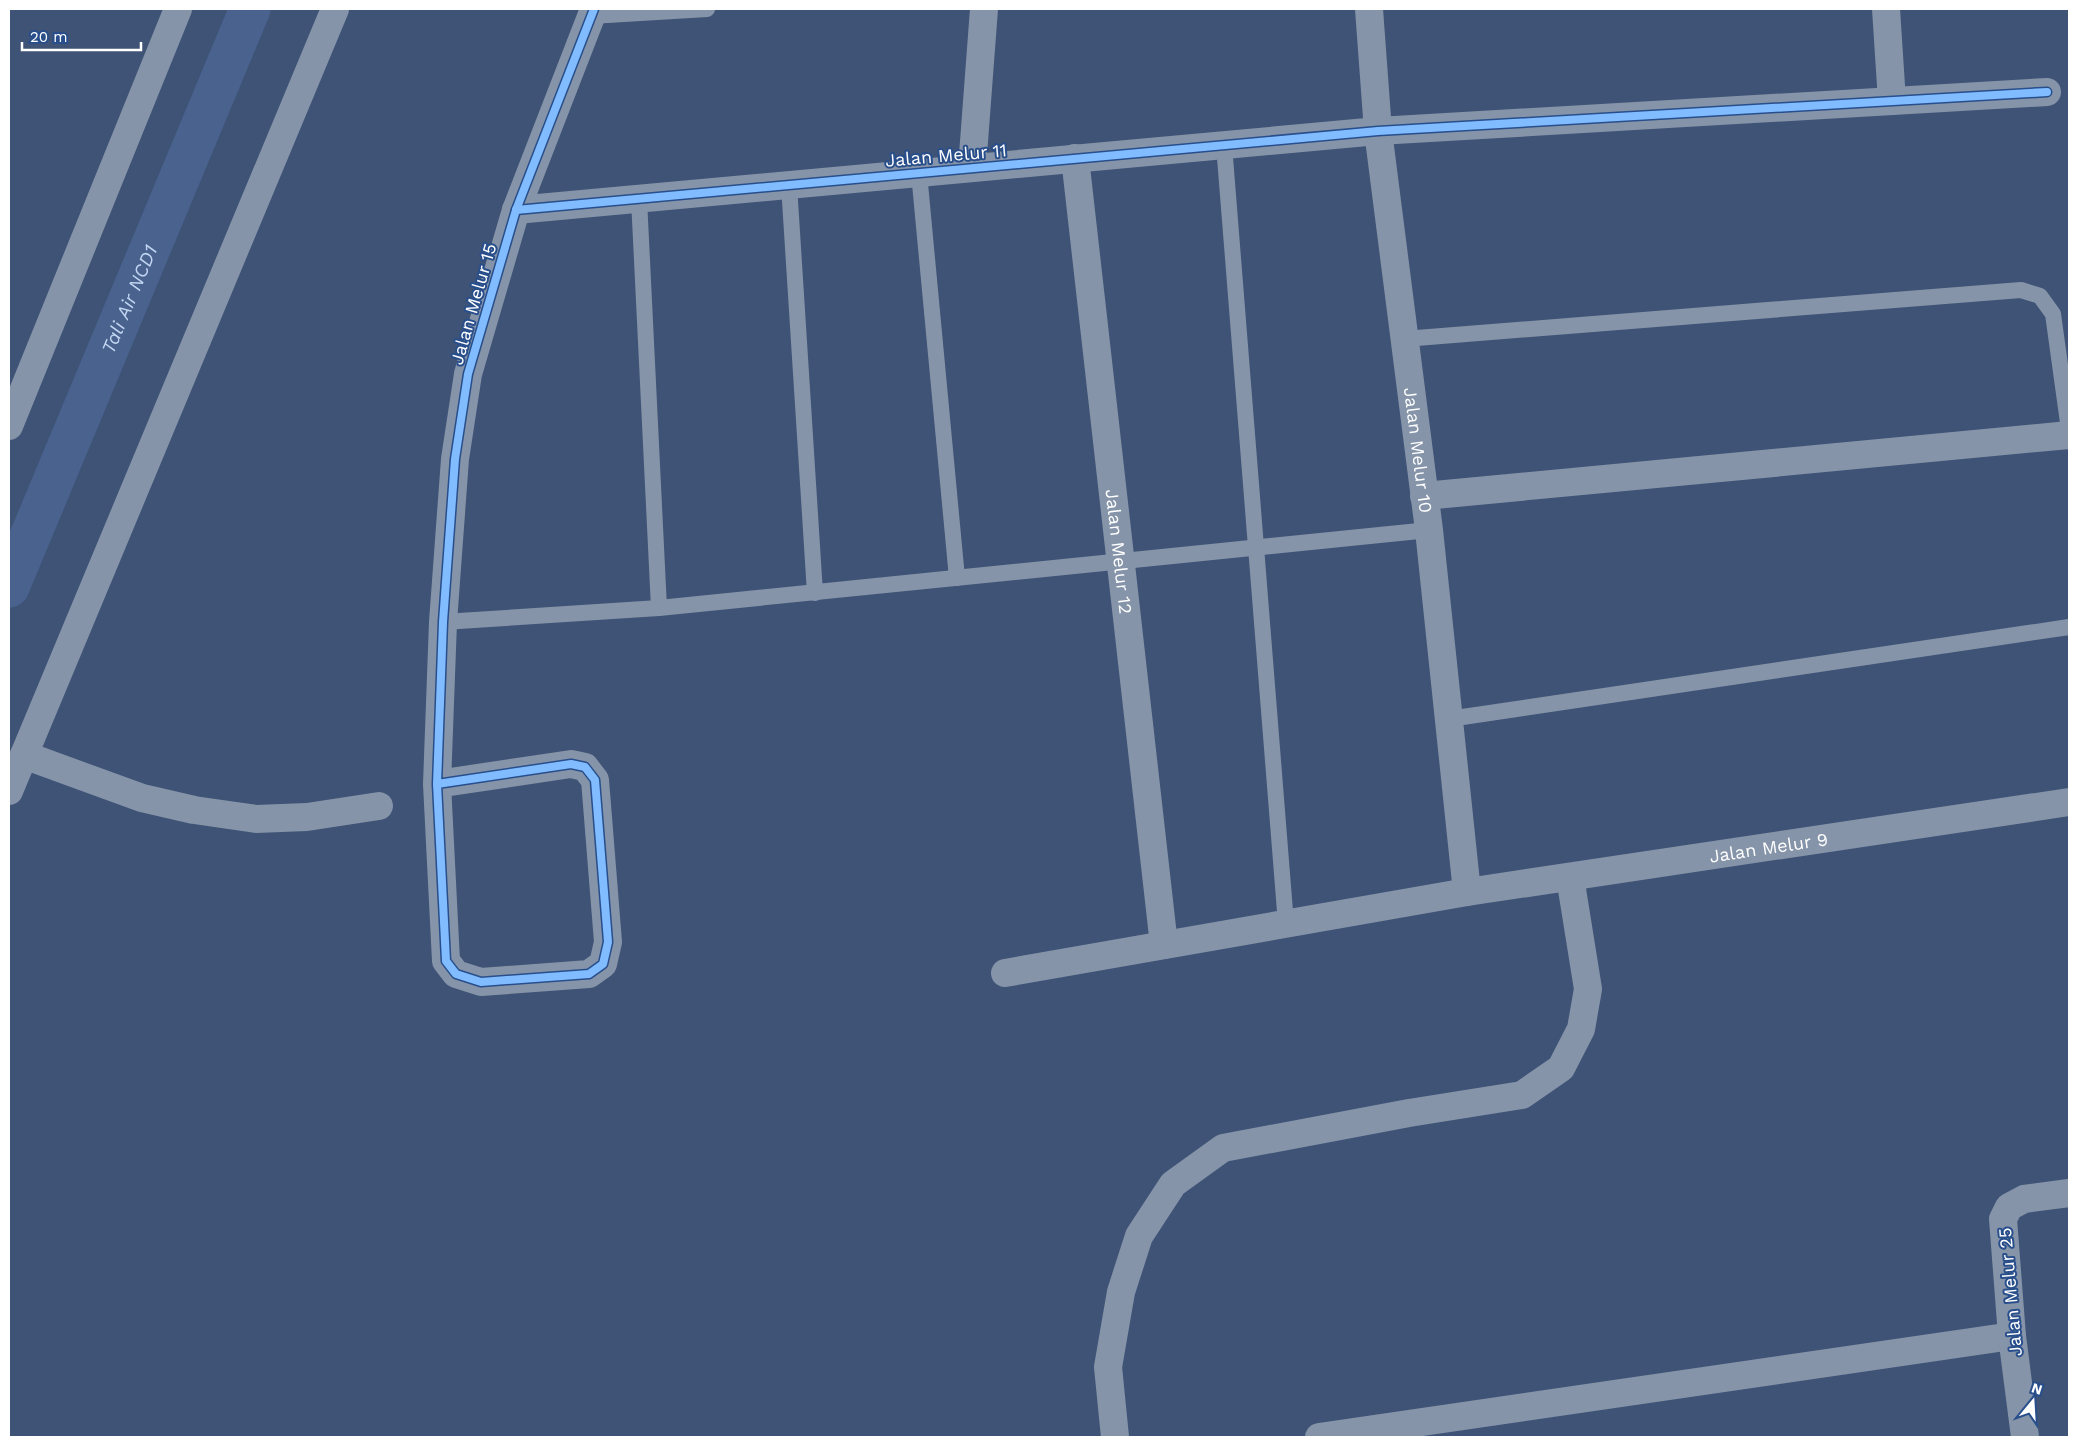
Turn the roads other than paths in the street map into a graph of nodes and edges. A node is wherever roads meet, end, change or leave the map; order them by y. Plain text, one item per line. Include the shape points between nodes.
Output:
1 (178, 9) edge
2 (335, 9) edge
3 (707, 9) edge
4 (984, 9) edge
5 (1369, 9) edge
6 (1886, 9) edge
7 (593, 12) edge
8 (2047, 92) dead end
9 (1892, 101) junction
10 (1378, 130) junction
11 (1224, 145) junction
12 (1075, 158) junction
13 (972, 168) junction
14 (919, 173) junction
15 (789, 185) junction
16 (639, 198) junction
17 (516, 210) junction
18 (1404, 339) junction
19 (9, 426) edge
20 (2069, 430) edge
21 (2069, 435) edge
22 (1424, 496) junction
23 (1429, 530) junction
24 (1256, 546) junction
25 (1120, 562) junction
26 (958, 578) junction
27 (815, 593) junction
28 (659, 608) junction
29 (443, 622) junction
30 (2069, 627) edge
31 (1449, 719) junction
32 (24, 755) junction
33 (437, 784) junction
34 (9, 791) edge
35 (2069, 802) edge
36 (379, 806) dead end
37 (1570, 877) junction
38 (1467, 892) junction
39 (1286, 924) junction
40 (1164, 945) junction
41 (1005, 974) dead end
42 (2069, 1193) edge
43 (2012, 1336) junction
44 (1114, 1437) edge
45 (1319, 1437) edge
46 (2025, 1437) edge

1 - 19 street
2 - 32 street
3 - 7 lane
4 - 13 street
5 - 10 street, Jalan Melur 10
6 - 9 street
7 - 17 street, Jalan Melur 15
8 - 9 street, Jalan Melur 11
9 - 10 street, Jalan Melur 11
10 - 11 street, Jalan Melur 11
10 - 18 street, Jalan Melur 10
11 - 12 street, Jalan Melur 11
11 - 24 lane
12 - 13 street, Jalan Melur 11
12 - 25 street, Jalan Melur 12
13 - 14 street, Jalan Melur 11
14 - 15 street, Jalan Melur 11
14 - 26 lane
15 - 16 street, Jalan Melur 11
15 - 27 lane
16 - 17 street, Jalan Melur 11
16 - 28 lane
17 - 29 street, Jalan Melur 15 via 468,374 455,459
18 - 20 lane via 2021,290 2040,296 2053,314
18 - 22 street, Jalan Melur 10
21 - 22 street
22 - 23 street, Jalan Melur 10
23 - 24 lane
23 - 31 street, Jalan Melur 10
24 - 25 lane
24 - 39 lane
25 - 26 lane
25 - 40 street, Jalan Melur 12
26 - 27 lane
27 - 28 lane
28 - 29 lane
29 - 33 street, Jalan Melur 15
30 - 31 lane
31 - 38 street, Jalan Melur 10
32 - 34 street
32 - 36 street via 142,798 256,820 308,817
33 - 33 street, Jalan Melur 15 via 446,961 456,974 481,982 589,974 602,964 608,942 595,780 585,767 571,764
35 - 37 street, Jalan Melur 9
37 - 38 street, Jalan Melur 9
37 - 44 street via 1588,989 1581,1029 1561,1068 1522,1095 1223,1148 1173,1184 1139,1236 1121,1292 1108,1367
38 - 39 street, Jalan Melur 9
39 - 40 street, Jalan Melur 9
40 - 41 street, Jalan Melur 9
42 - 43 street, Jalan Melur 25 via 2024,1199 2009,1207 2003,1218
43 - 45 street
43 - 46 street, Jalan Melur 25

